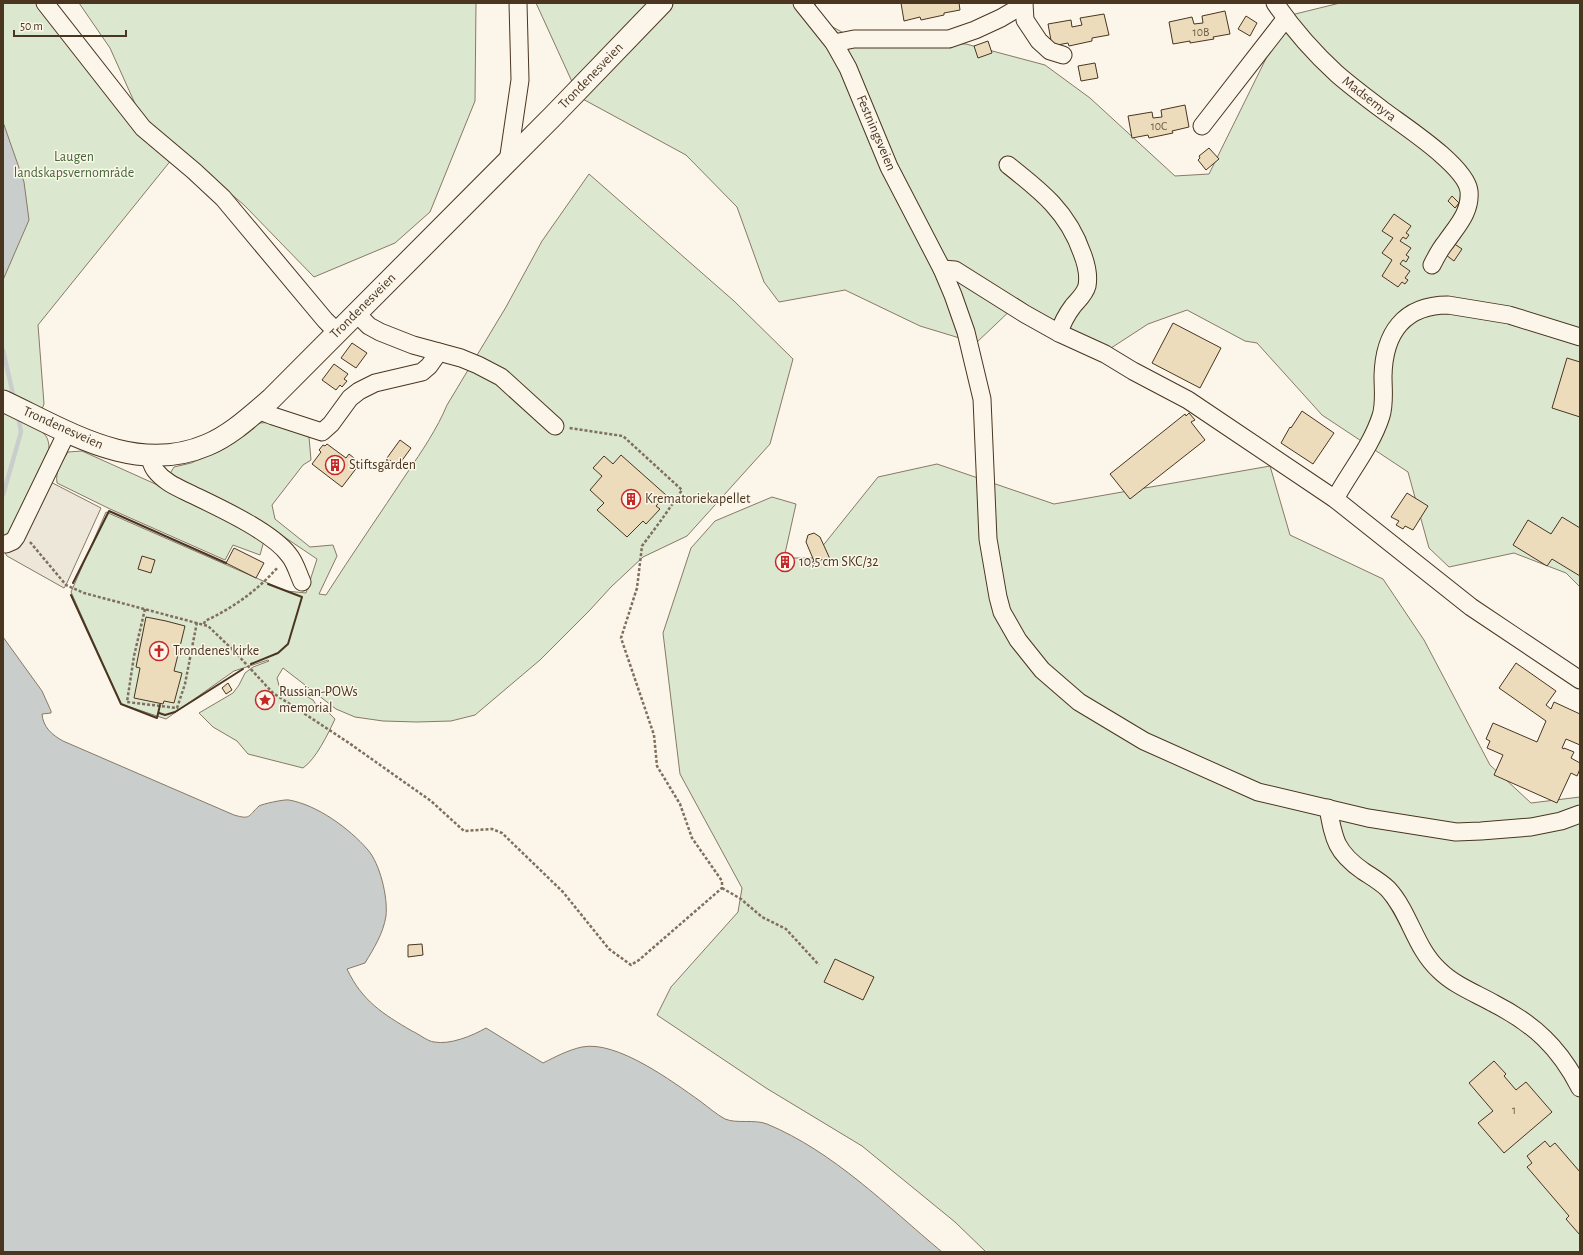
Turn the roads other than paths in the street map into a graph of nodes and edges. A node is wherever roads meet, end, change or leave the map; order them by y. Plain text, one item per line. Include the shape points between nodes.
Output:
1 (45, 3) edge
2 (518, 3) edge
3 (662, 3) edge
4 (802, 3) edge
5 (1024, 3) edge
6 (1275, 3) edge
7 (1286, 18) junction
8 (834, 43) junction
9 (1063, 55) dead end
10 (1202, 126) dead end
11 (508, 162) junction
12 (1008, 166) dead end
13 (1432, 265) dead end
14 (942, 269) junction
15 (356, 313) junction
16 (337, 332) junction
17 (1059, 333) junction
18 (1580, 337) edge
19 (439, 352) junction
20 (3, 401) edge
21 (258, 410) junction
22 (555, 426) road end
23 (67, 432) junction
24 (149, 456) junction
25 (1335, 499) junction
26 (6, 544) dead end
27 (302, 582) dead end
28 (1580, 680) edge
29 (1328, 808) junction
30 (1580, 814) edge
31 (1580, 1088) edge

1 - 16 street via 143,128 224,198
2 - 11 street via 520,80
3 - 11 main road, Trondenesveien
4 - 8 street, Festningsveien
5 - 8 street via 1001,18 949,39 854,39
5 - 9 street via 1025,20 1039,41 1050,51
6 - 7 street, Madsemyra
7 - 10 street
7 - 13 street, Madsemyra via 1307,46 1336,73 1448,160 1461,175 1469,190 1464,217
8 - 14 street, Festningsveien via 848,68 889,167
11 - 15 main road, Trondenesveien
12 - 17 street via 1039,190 1065,217 1078,239 1084,257 1087,287 1067,314
14 - 17 street via 955,270
14 - 29 street, Festningsveien via 966,332 982,399 988,539 996,591 1002,612 1027,653 1042,670 1079,702 1144,741 1258,792
15 - 16 main road, Trondenesveien
15 - 19 street via 369,326 380,332
16 - 21 main road, Trondenesveien
17 - 25 street via 1105,354 1188,400
18 - 25 street via 1509,315 1448,305 1421,309 1404,318 1393,331 1386,350 1381,416 1368,447
19 - 21 street via 422,372 375,383 359,391 322,432
19 - 22 street via 478,365 501,377
20 - 23 main road, Trondenesveien
21 - 24 main road, Trondenesveien via 234,429 207,445 177,454
23 - 24 main road, Trondenesveien via 112,450
23 - 26 street via 20,530 12,541
24 - 27 street via 154,469 165,480 261,531 289,554
25 - 28 street via 1471,607
29 - 30 street, Festningsveien via 1368,818 1456,832 1531,827
29 - 31 street via 1332,834 1340,850 1393,895 1423,950 1438,970 1532,1027 1561,1056

